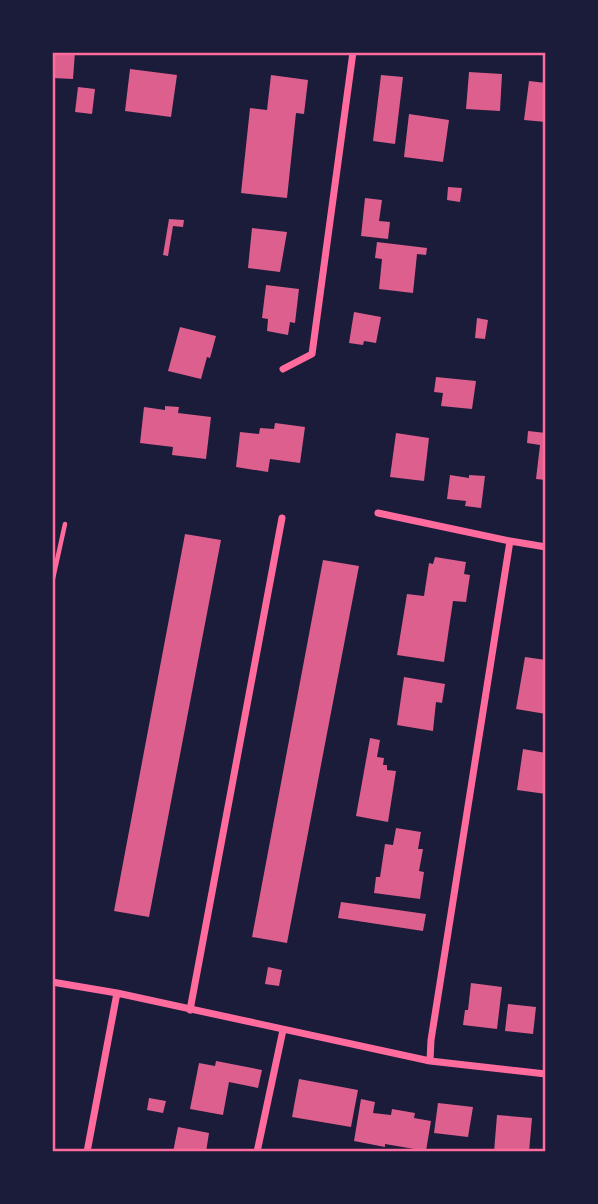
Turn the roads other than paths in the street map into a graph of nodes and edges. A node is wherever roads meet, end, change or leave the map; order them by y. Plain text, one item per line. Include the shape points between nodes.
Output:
1 (353, 52) edge
2 (283, 369) dead end
3 (378, 513) dead end
4 (282, 518) dead end
5 (510, 541) junction
6 (545, 547) edge
7 (52, 982) edge
8 (117, 993) junction
9 (190, 1010) junction
10 (283, 1030) junction
11 (430, 1061) junction
12 (545, 1074) edge
13 (87, 1152) edge
14 (257, 1152) edge

1 - 2 street via 312,354
3 - 5 street
4 - 9 street
5 - 6 street
5 - 11 street
7 - 8 street
8 - 9 street
8 - 13 street
9 - 10 street
10 - 11 street
10 - 14 street
11 - 12 street

